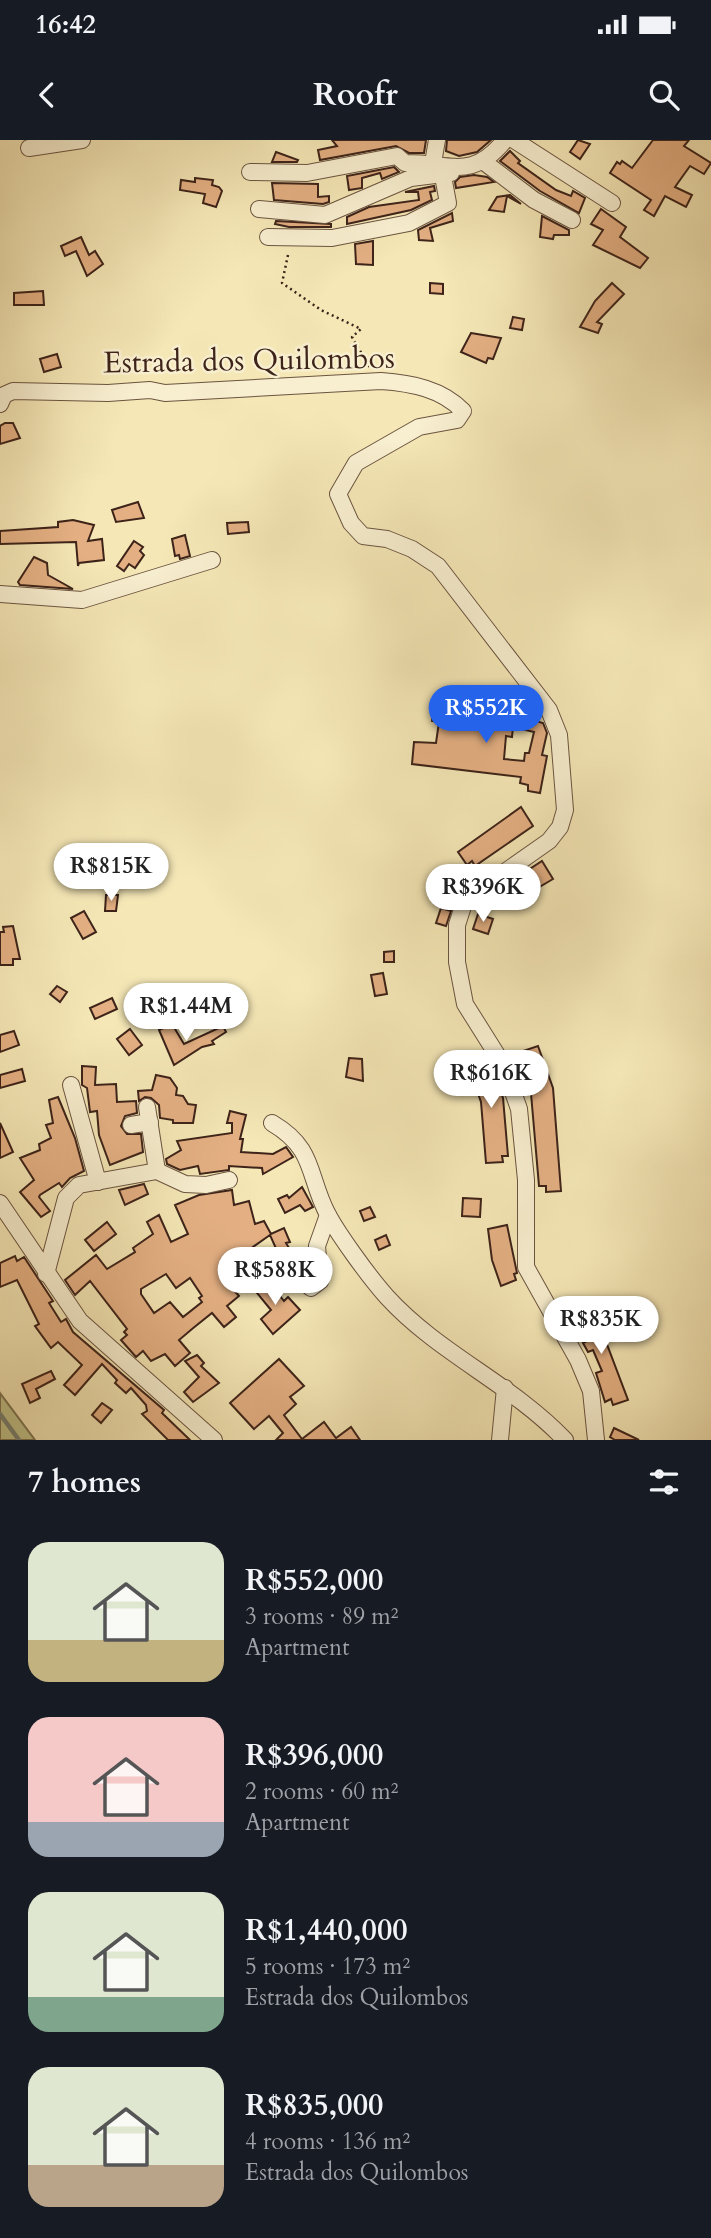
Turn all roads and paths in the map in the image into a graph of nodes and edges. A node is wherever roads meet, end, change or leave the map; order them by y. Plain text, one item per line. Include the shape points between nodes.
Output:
1 (82, 140) edge
2 (437, 140) edge
3 (505, 140) edge
4 (514, 140) edge
5 (29, 148) dead end
6 (484, 162) junction
7 (439, 168) junction
8 (250, 172) dead end
9 (612, 203) dead end
10 (259, 208) dead end
11 (572, 220) dead end
12 (268, 237) dead end
13 (288, 255) dead end
14 (381, 381) junction
15 (2, 399) edge
16 (212, 560) dead end
17 (0, 594) edge
18 (71, 1085) dead end
19 (272, 1123) dead end
20 (131, 1125) dead end
21 (157, 1171) junction
22 (229, 1180) dead end
23 (98, 1182) junction
24 (0, 1203) edge
25 (328, 1215) junction
26 (46, 1274) junction
27 (295, 1274) dead end
28 (505, 1388) junction
29 (214, 1440) edge
30 (500, 1440) edge
31 (565, 1440) edge
32 (596, 1440) edge

1 - 5 street
2 - 7 street
3 - 6 street
4 - 9 street
6 - 7 street via 460,169
6 - 11 street via 534,200
7 - 8 street via 405,163 397,156 307,173
7 - 10 street via 325,215
7 - 12 street via 448,203 409,223 332,238
13 - 14 path via 282,283 321,310 361,328 352,337
14 - 15 street, Estrada dos Quilombos via 241,391 13,391
14 - 32 street, Estrada dos Quilombos via 403,382 449,396 463,411 462,417 419,427 356,463 338,494 351,523 363,536 412,549 438,566 549,710 559,735 565,810 561,827 550,841 465,900 457,925 457,962 465,1004 504,1066 519,1110 526,1180 526,1267 587,1381
16 - 17 street via 82,600
18 - 23 street
19 - 25 street via 293,1135
20 - 21 street via 148,1115
21 - 22 street via 185,1184
21 - 23 street
23 - 26 street via 79,1185 66,1198
24 - 26 street
25 - 27 street via 317,1246 320,1281 311,1288
25 - 28 street via 387,1297 439,1344
26 - 29 street via 80,1321
28 - 30 street
28 - 31 street via 542,1415

